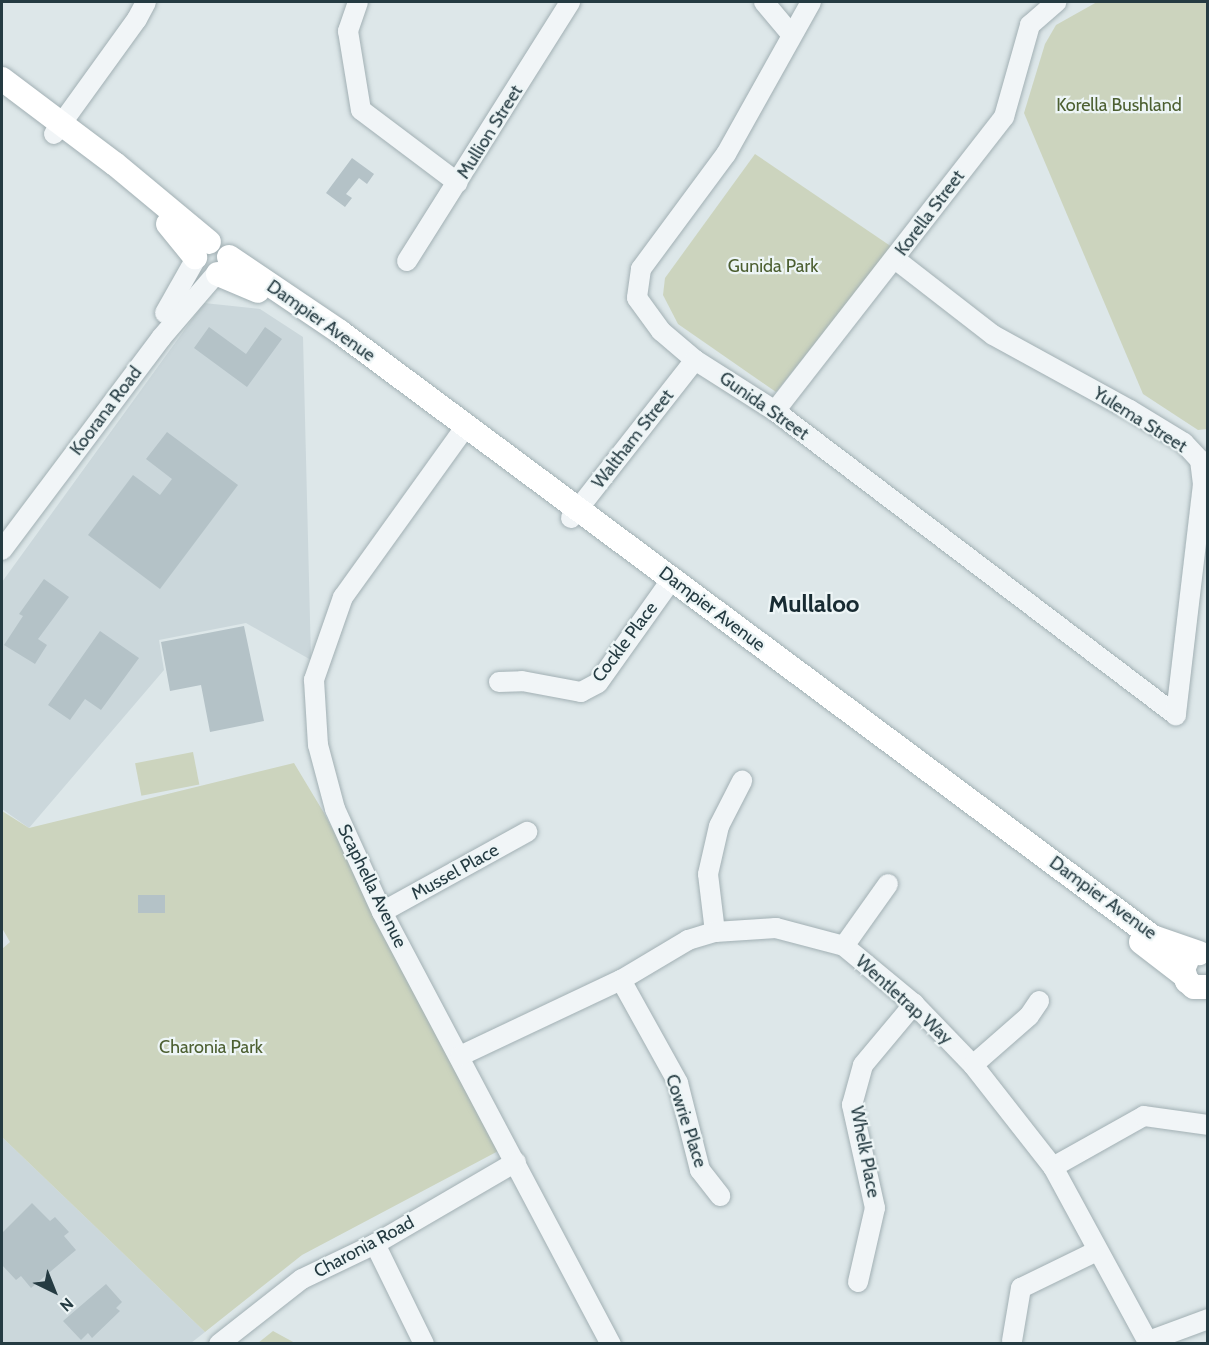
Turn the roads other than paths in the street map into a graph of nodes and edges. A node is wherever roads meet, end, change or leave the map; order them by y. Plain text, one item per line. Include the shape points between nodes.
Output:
1 (146, 2) edge
2 (358, 2) edge
3 (570, 2) edge
4 (764, 2) edge
5 (811, 2) edge
6 (1056, 2) edge
7 (790, 33) junction
8 (2, 79) edge
9 (2, 95) edge
10 (58, 129) junction
11 (458, 183) junction
12 (200, 253) junction
13 (896, 259) junction
14 (407, 261) dead end
15 (221, 269) junction
16 (695, 360) junction
17 (775, 411) junction
18 (463, 430) junction
19 (575, 513) junction
20 (2, 531) edge
21 (2, 550) edge
22 (668, 584) junction
23 (499, 682) dead end
24 (1176, 715) joint
25 (742, 781) dead end
26 (527, 832) dead end
27 (888, 884) dead end
28 (382, 912) junction
29 (715, 932) junction
30 (844, 946) junction
31 (1203, 954) edge
32 (1184, 975) junction
33 (621, 980) junction
34 (1206, 989) edge
35 (1039, 1001) dead end
36 (914, 1004) junction
37 (460, 1056) junction
38 (973, 1065) junction
39 (1208, 1125) edge
40 (516, 1162) junction
41 (1053, 1167) junction
42 (720, 1196) dead end
43 (375, 1244) junction
44 (1097, 1251) junction
45 (858, 1282) dead end
46 (1208, 1319) edge
47 (1012, 1341) dead end
48 (1149, 1342) edge
49 (219, 1344) edge
50 (424, 1344) edge
51 (611, 1344) edge

1 - 10 street
2 - 11 street via 348,31 361,110
3 - 11 street, Mullion Street
4 - 7 street
5 - 7 street, Gunida Street
6 - 13 street, Korella Street via 1030,26 1004,117
7 - 16 street, Gunida Street via 726,154 641,268 637,298 660,331
8 - 10 main road
9 - 10 main road
10 - 12 main road
11 - 14 street, Mullion Street
12 - 15 main road, Dampier Avenue via 223,245
12 - 20 street, Koorana Road via 178,296
13 - 17 street, Korella Street
13 - 24 street, Yulema Street via 993,336 1130,410 1184,443 1200,460 1203,484
15 - 18 main road, Dampier Avenue via 340,332
15 - 21 street, Koorana Road via 160,338
16 - 17 street, Gunida Street
16 - 19 street, Waltham Street
17 - 24 street, Gunida Street
18 - 19 main road, Dampier Avenue
18 - 28 street, Scaphella Avenue via 343,597 314,681 318,745 335,809
19 - 22 main road, Dampier Avenue
22 - 23 street, Cockle Place via 598,683 580,692 522,681
22 - 31 main road, Dampier Avenue via 1153,937
22 - 32 main road, Dampier Avenue
25 - 29 street via 719,826 708,874
26 - 28 street, Mussel Place
27 - 30 street
28 - 37 street, Scaphella Avenue
29 - 30 street, Wentletrap Way via 776,928
29 - 33 street, Wentletrap Way via 688,940
30 - 36 street, Wentletrap Way
31 - 32 main road via 1185,962
32 - 34 main road, Dampier Avenue via 1192,986
33 - 37 street, Wentletrap Way
33 - 42 street, Cowrie Place via 678,1083 700,1170
35 - 38 street via 1029,1016
36 - 38 street, Wentletrap Way
36 - 45 street, Whelk Place via 863,1065 852,1105 875,1208
37 - 40 street, Scaphella Avenue
38 - 41 street, Wentletrap Way
39 - 41 street via 1144,1116
40 - 43 street, Charonia Road
40 - 51 street, Scaphella Avenue
41 - 44 street, Wentletrap Way
43 - 49 street, Charonia Road via 302,1279
43 - 50 street
44 - 47 street via 1021,1288
44 - 48 street, Wentletrap Way
46 - 48 street

